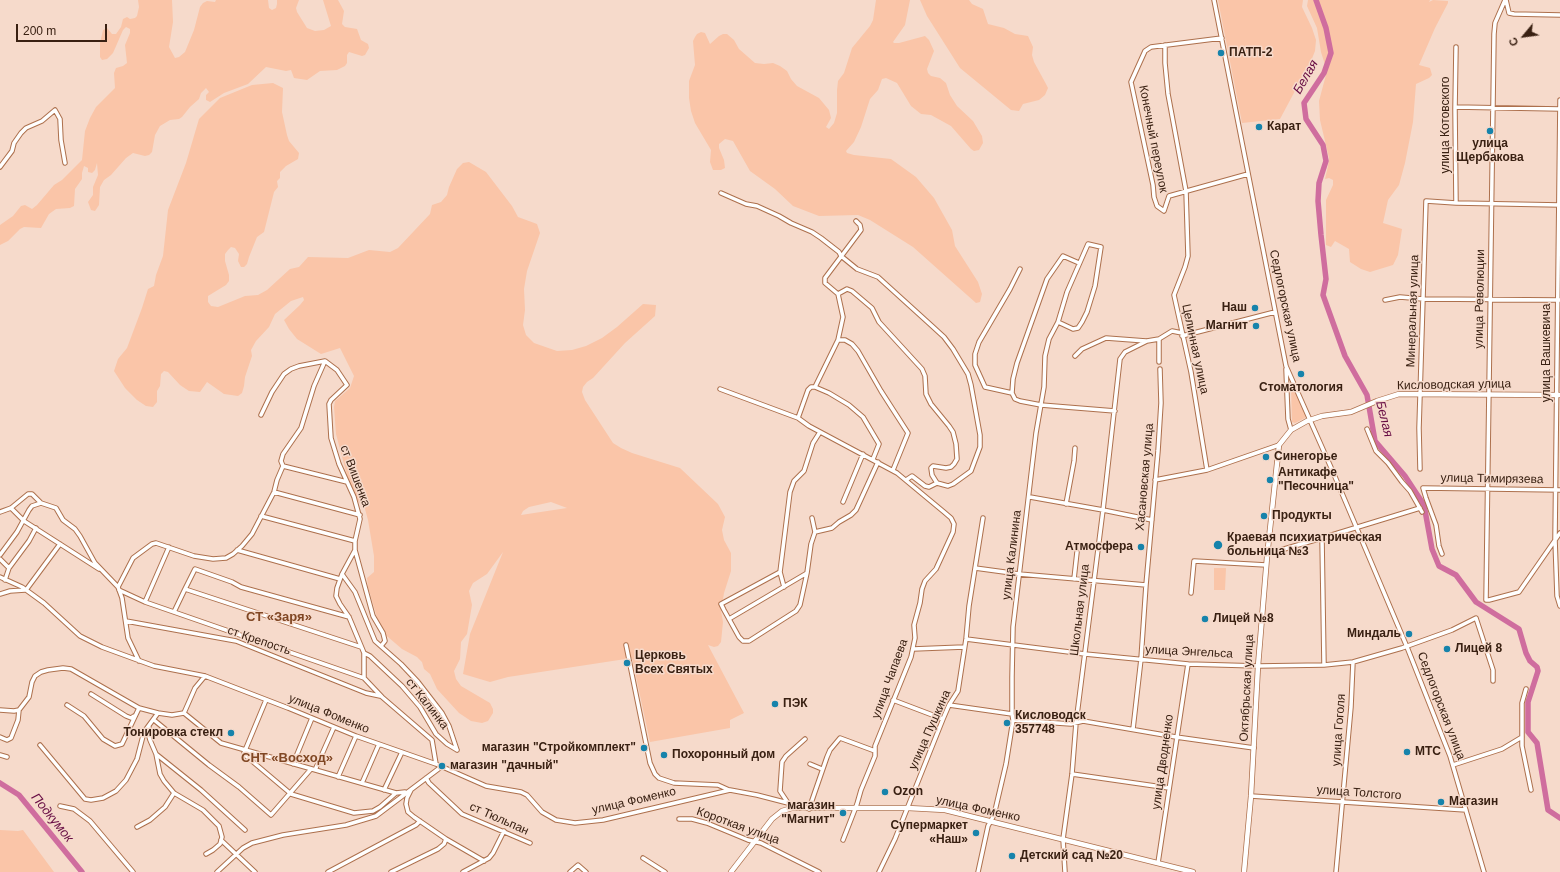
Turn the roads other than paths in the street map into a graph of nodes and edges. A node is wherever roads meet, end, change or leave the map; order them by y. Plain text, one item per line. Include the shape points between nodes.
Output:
1 (1214, 0) edge
2 (1506, 0) edge
3 (1560, 15) edge
4 (1222, 38) junction
5 (1165, 45) junction
6 (1456, 47) dead end
7 (1560, 100) edge
8 (1455, 107) junction
9 (1493, 108) junction
10 (1560, 109) edge
11 (64, 164) dead end
12 (0, 167) edge
13 (1248, 174) junction
14 (1186, 191) junction
15 (721, 193) dead end
16 (1456, 203) junction
17 (1492, 204) junction
18 (1560, 205) edge
19 (856, 221) dead end
20 (841, 256) junction
21 (1079, 263) junction
22 (1020, 269) dead end
23 (838, 294) junction
24 (1423, 299) junction
25 (1491, 299) junction
26 (1385, 300) dead end
27 (1559, 300) edge
28 (1275, 312) junction
29 (1058, 322) junction
30 (1182, 334) junction
31 (1159, 339) junction
32 (838, 340) junction
33 (1147, 341) junction
34 (1076, 356) dead end
35 (326, 361) junction
36 (1159, 362) dead end
37 (1286, 366) junction
38 (1160, 369) dead end
39 (977, 371) junction
40 (968, 374) junction
41 (815, 387) junction
42 (720, 388) dead end
43 (1012, 393) junction
44 (1420, 394) junction
45 (1488, 394) junction
46 (1558, 395) edge
47 (1041, 405) junction
48 (1115, 410) junction
49 (261, 415) dead end
50 (798, 418) junction
51 (1310, 419) junction
52 (1291, 430) junction
53 (1367, 430) dead end
54 (820, 432) junction
55 (1279, 445) junction
56 (1075, 448) dead end
57 (863, 454) junction
58 (873, 459) junction
59 (878, 462) junction
60 (283, 466) junction
61 (1420, 469) dead end
62 (893, 470) junction
63 (1207, 470) junction
64 (906, 480) junction
65 (1155, 480) junction
66 (347, 482) junction
67 (937, 483) junction
68 (1488, 489) junction
69 (1558, 490) edge
70 (274, 492) junction
71 (1030, 498) junction
72 (843, 502) dead end
73 (41, 503) junction
74 (1066, 504) junction
75 (11, 508) junction
76 (1103, 510) junction
77 (0, 512) edge
78 (360, 515) junction
79 (261, 516) junction
80 (812, 518) dead end
81 (983, 518) dead end
82 (1152, 520) junction
83 (24, 521) junction
84 (36, 528) junction
85 (1357, 528) junction
86 (816, 532) junction
87 (1560, 533) edge
88 (1322, 538) junction
89 (1556, 539) junction
90 (355, 541) junction
91 (60, 544) junction
92 (169, 548) junction
93 (237, 550) junction
94 (356, 550) junction
95 (1077, 552) dead end
96 (1267, 554) junction
97 (1442, 554) dead end
98 (0, 555) edge
99 (0, 559) edge
100 (1266, 565) junction
101 (9, 568) junction
102 (975, 568) junction
103 (103, 572) junction
104 (780, 572) junction
105 (807, 573) junction
106 (342, 574) junction
107 (1019, 574) junction
108 (0, 578) edge
109 (340, 579) junction
110 (1074, 579) junction
111 (5, 580) junction
112 (1094, 581) junction
113 (1146, 585) junction
114 (784, 587) junction
115 (119, 588) junction
116 (185, 589) junction
117 (26, 590) junction
118 (1191, 593) dead end
119 (0, 594) edge
120 (145, 602) junction
121 (1560, 606) edge
122 (174, 612) junction
123 (350, 617) junction
124 (729, 618) junction
125 (126, 621) junction
126 (966, 640) junction
127 (626, 645) dead end
128 (1012, 645) junction
129 (381, 646) junction
130 (1407, 646) junction
131 (361, 647) junction
132 (964, 647) junction
133 (913, 649) junction
134 (364, 653) junction
135 (1085, 654) junction
136 (1141, 660) junction
137 (139, 661) junction
138 (1353, 662) junction
139 (1188, 664) junction
140 (1324, 665) junction
141 (1258, 666) junction
142 (205, 676) junction
143 (364, 678) junction
144 (1493, 681) dead end
145 (1526, 689) dead end
146 (91, 694) dead end
147 (382, 696) junction
148 (266, 700) junction
149 (893, 700) junction
150 (949, 705) junction
151 (67, 706) dead end
152 (139, 708) junction
153 (0, 710) edge
154 (19, 710) junction
155 (158, 713) junction
156 (184, 713) junction
157 (1012, 714) junction
158 (134, 716) junction
159 (312, 718) junction
160 (943, 719) junction
161 (154, 720) junction
162 (1013, 720) junction
163 (1076, 723) junction
164 (150, 726) junction
165 (334, 727) junction
166 (1133, 729) junction
167 (356, 736) junction
168 (0, 737) edge
169 (1176, 737) junction
170 (1522, 737) junction
171 (805, 739) dead end
172 (379, 744) junction
173 (40, 745) dead end
174 (1254, 748) junction
175 (245, 750) junction
176 (875, 751) junction
177 (402, 752) junction
178 (156, 754) junction
179 (0, 755) edge
180 (7, 757) dead end
181 (293, 764) junction
182 (436, 764) junction
183 (810, 764) dead end
184 (1453, 765) junction
185 (441, 767) junction
186 (822, 769) junction
187 (313, 770) junction
188 (1072, 774) junction
189 (338, 777) junction
190 (426, 778) junction
191 (362, 783) junction
192 (1169, 788) junction
193 (412, 789) junction
194 (384, 790) junction
195 (730, 790) junction
196 (1530, 790) dead end
197 (174, 793) junction
198 (396, 793) junction
199 (291, 794) junction
200 (1251, 796) junction
201 (1343, 802) junction
202 (788, 803) junction
203 (60, 806) dead end
204 (792, 808) junction
205 (908, 808) junction
206 (809, 809) junction
207 (855, 809) junction
208 (1466, 810) junction
209 (679, 820) dead end
210 (420, 821) junction
211 (991, 821) junction
212 (137, 827) dead end
213 (245, 830) dead end
214 (504, 831) junction
215 (446, 839) junction
216 (1063, 839) junction
217 (221, 840) junction
218 (843, 840) dead end
219 (755, 841) junction
220 (530, 843) dead end
221 (206, 854) dead end
222 (238, 854) junction
223 (643, 858) dead end
224 (484, 861) junction
225 (1158, 863) junction
226 (223, 870) edge
227 (810, 870) edge
228 (1175, 870) edge
229 (133, 872) edge
230 (217, 872) edge
231 (255, 872) edge
232 (328, 872) edge
233 (391, 872) edge
234 (463, 872) edge
235 (570, 872) edge
236 (586, 872) edge
237 (665, 872) edge
238 (732, 872) edge
239 (819, 872) edge
240 (879, 872) edge
241 (978, 872) edge
242 (1065, 872) edge
243 (1193, 872) edge
244 (1244, 872) edge
245 (1336, 872) edge
246 (1484, 872) edge

1 - 4 street, Седлогорская улица
2 - 3 street via 1509,13
2 - 9 street, улица Революции via 1495,23
4 - 5 street, Конечный переулок
4 - 13 street, Седлогорская улица
5 - 14 street, Целинная улица via 1168,94
5 - 14 street, Конечный переулок via 1151,47 1145,51 1131,82 1155,203 1164,211 1169,196
6 - 8 street, улица Котовского
7 - 10 street, улица Вашкевича
8 - 9 street
8 - 16 street, улица Котовского
9 - 10 street
9 - 17 street, улица Революции
10 - 18 street, улица Вашкевича
11 - 12 street via 60,119 55,110 21,133
13 - 14 street, Конечный переулок
13 - 28 street, Седлогорская улица
14 - 30 street, Целинная улица via 1188,256 1174,295
15 - 20 street via 757,206 812,232
16 - 17 street
16 - 24 street, Минеральная улица via 1426,201
17 - 18 street
17 - 25 street, улица Революции
18 - 27 street, улица Вашкевича
19 - 20 street via 861,230
20 - 23 street via 824,280
20 - 40 street via 856,269 878,277 944,337
21 - 29 street, улица Калинина
21 - 29 street, улица Калинина via 1088,244 1101,247 1096,280 1087,312 1078,328 1073,329
21 - 43 street via 1062,256 1047,279 1017,363
22 - 39 street via 976,349
23 - 32 street via 843,317
23 - 67 street via 847,289 852,291 872,308 879,322 922,369 926,394 953,432 956,444 957,459 951,467 931,468 930,471
24 - 25 street
24 - 26 street
24 - 44 street, Минеральная улица
25 - 27 street
25 - 45 street, улица Революции
27 - 46 street, улица Вашкевича
28 - 30 street
28 - 37 street, Седлогорская улица
29 - 47 street, улица Калинина via 1049,339 1045,356
30 - 31 street via 1172,331
30 - 63 street, Целинная улица
31 - 33 street
31 - 36 street
32 - 41 street
32 - 62 street via 845,340 858,351 908,433
33 - 34 street via 1106,338 1082,349
33 - 48 street, Школьная улица via 1125,352 1120,359
35 - 49 street via 299,366 284,374
35 - 60 street via 314,386 301,428 283,454
35 - 66 street, ст Вишенка via 337,370 347,386 329,404 333,447
37 - 51 street, Седлогорская улица
37 - 52 street via 1288,419
38 - 65 street, Хасановская улица via 1161,403
39 - 40 street
39 - 43 street via 985,387
40 - 67 street via 980,447 971,471 948,486
41 - 50 street via 808,390
41 - 58 street via 849,405 863,417 879,444
42 - 50 street, улица Чапаева
43 - 47 street via 1015,399
44 - 45 main road, Кисловодская улица
44 - 51 main road, Кисловодская улица via 1399,394 1351,412
44 - 61 street, Минеральная улица
45 - 46 main road, Кисловодская улица
45 - 68 street, улица Революции
46 - 69 street, улица Вашкевича
47 - 48 street
47 - 71 street, улица Калинина
48 - 76 street, Школьная улица
50 - 54 street, улица Чапаева
51 - 52 main road, Кисловодская улица
51 - 85 street, Седлогорская улица
52 - 55 main road
53 - 85 street via 1376,451 1410,491 1421,510
54 - 57 street, улица Чапаева
54 - 104 street via 813,443 804,471 792,487
55 - 63 street
55 - 96 main road, Октябрьская улица
56 - 74 street
57 - 58 street, улица Чапаева
57 - 72 street
58 - 59 street, улица Чапаева
59 - 62 street, улица Чапаева
59 - 86 street via 856,510 832,528
60 - 66 street
60 - 70 street
62 - 64 street, улица Чапаева
63 - 65 street
64 - 67 street via 912,476 929,487
64 - 133 street, улица Чапаева via 951,518 954,524 936,570 925,581 922,589 914,625
65 - 82 street, Хасановская улица
66 - 78 street, ст Вишенка
68 - 69 street, улица Тимирязева
68 - 89 street, улица Революции via 1486,600 1519,592
68 - 97 street, улица Тимирязева via 1423,488 1436,525
69 - 89 street, улица Вашкевича
70 - 78 street
70 - 79 street
71 - 74 street
71 - 107 street, улица Калинина
73 - 75 street via 32,494 28,494
73 - 83 street via 32,506
73 - 103 street via 56,508 63,520 75,529
74 - 76 street
75 - 77 street
75 - 83 street
76 - 82 street
76 - 112 street, Школьная улица
78 - 90 street, ст Вишенка
79 - 90 street
79 - 93 street via 252,534
80 - 86 street
81 - 102 street, улица Пушкина
82 - 113 street, Хасановская улица
83 - 84 street
83 - 98 street
84 - 91 street
84 - 101 street
85 - 88 street
85 - 130 street, Седлогорская улица
86 - 105 street via 811,544
87 - 89 street
88 - 96 street
88 - 140 street
89 - 121 street, улица Вашкевича via 1557,596
90 - 94 street, ст Вишенка
91 - 103 street
91 - 117 street
92 - 93 street via 213,559 226,558
92 - 115 street via 156,543 146,547 133,558
92 - 120 street
93 - 109 street
94 - 106 street
94 - 129 street via 373,616 383,633 385,641
95 - 110 street
96 - 100 main road, Октябрьская улица
99 - 101 street
100 - 118 street via 1194,561
100 - 141 main road, Октябрьская улица
101 - 111 street
102 - 107 street
102 - 126 street, улица Пушкина via 968,606
103 - 115 street
104 - 114 street
104 - 124 street via 721,604
105 - 114 street
105 - 124 street via 800,605 796,611 749,640 743,641 739,637
106 - 109 street
106 - 129 street via 354,592 371,636
107 - 110 street
107 - 128 street, улица Калинина
108 - 111 street, улица Фоменко
109 - 123 street via 336,596
110 - 112 street
111 - 117 street, улица Фоменко
112 - 113 street
112 - 135 street, Школьная улица
113 - 136 street, Хасановская улица
114 - 124 street
115 - 120 street
115 - 125 street
116 - 122 street
116 - 123 street via 194,569 241,587
116 - 131 street
117 - 119 street
117 - 137 street, улица Фоменко via 80,636
120 - 122 street
122 - 143 street
123 - 131 street
125 - 137 street via 128,638
125 - 147 street, ст Крепость via 236,641 366,693
126 - 128 street, улица Энгельса
126 - 132 street, улица Пушкина
127 - 195 street via 650,763 655,774 674,783 718,785
128 - 135 street, улица Энгельса
128 - 157 street, улица Калинина
129 - 134 street, ст Калинка via 418,682 442,714 457,750 436,734 420,707 402,686
130 - 138 street, улица Энгельса
130 - 144 street, улица Энгельса via 1452,630 1476,618 1493,670
130 - 184 street, Седлогорская улица
131 - 134 street
132 - 133 street
132 - 150 street, улица Пушкина via 958,691
133 - 149 street, улица Чапаева
134 - 143 street
135 - 136 street, улица Энгельса
135 - 163 street, Школьная улица
136 - 139 street, улица Энгельса
136 - 166 street, Хасановская улица
137 - 142 street, улица Фоменко
138 - 140 street, улица Энгельса
138 - 201 street, улица Гоголя
139 - 141 street, улица Энгельса
139 - 169 street, улица Дводненко
140 - 141 street, улица Энгельса
141 - 174 main road, Октябрьская улица
142 - 148 street, улица Фоменко
142 - 156 street via 195,688
143 - 147 street
145 - 170 street via 1522,703
146 - 158 street via 126,716
147 - 182 street via 432,740
148 - 159 street, улица Фоменко
148 - 175 street
149 - 160 street
149 - 176 street, улица Чапаева
150 - 157 street
150 - 160 street, улица Пушкина
151 - 158 street via 84,716 103,738 115,746 122,744
152 - 154 street via 71,669 63,668 41,672 35,676 29,697
152 - 155 street
152 - 158 street
153 - 154 street
154 - 168 street via 11,738 7,740
155 - 156 street
155 - 161 street
156 - 175 street via 221,743
157 - 162 street, улица Калинина
159 - 165 street, улица Фоменко
159 - 181 street
160 - 205 street, улица Пушкина
161 - 164 street
161 - 199 street via 271,815
162 - 163 street
162 - 211 street, улица Калинина via 1006,764
163 - 166 street via 1083,721
163 - 188 street, Школьная улица
164 - 173 street via 144,732 126,780 110,795 97,799 85,798
164 - 178 street via 148,733
165 - 167 street, улица Фоменко
165 - 187 street
166 - 169 street
167 - 172 street, улица Фоменко
167 - 189 street
169 - 174 street
169 - 192 street, улица Дводненко
170 - 184 street via 1502,749
170 - 196 street
171 - 202 street via 782,762 780,790
172 - 177 street, улица Фоменко
172 - 191 street
174 - 200 main road, Октябрьская улица
175 - 181 street
175 - 199 street via 246,756
176 - 186 street via 840,738 830,750
176 - 207 street, улица Чапаева
177 - 182 street, улица Фоменко
177 - 194 street
178 - 197 street via 160,774
178 - 213 street
179 - 180 street
181 - 187 street
182 - 185 street, улица Фоменко
183 - 186 street
184 - 208 street, Седлогорская улица
185 - 190 street
185 - 195 street, улица Фоменко via 486,786 527,795 542,812 556,820 575,823 603,820
186 - 206 street
187 - 189 street
187 - 199 street
188 - 192 street
188 - 216 street, Школьная улица
189 - 191 street
190 - 193 street
190 - 214 street, ст Тюльпан via 460,812
191 - 194 street
192 - 225 street, улица Дводненко
193 - 198 street
193 - 210 street via 407,798 408,812
193 - 222 street via 368,820 260,840 243,848
194 - 198 street
195 - 202 street, улица Фоменко
197 - 212 street via 165,807
197 - 217 street via 207,813 219,826
198 - 199 street via 373,811 354,813
200 - 201 street, улица Толстого
200 - 244 main road, Октябрьская улица
201 - 208 street, улица Толстого
201 - 245 street, улица Гоголя
202 - 204 street
203 - 229 street via 74,809 90,821
204 - 206 main road, улица Фоменко
204 - 219 main road via 776,815
205 - 207 main road, улица Фоменко
205 - 211 main road, улица Фоменко via 945,810
205 - 240 street, улица Пушкина
206 - 207 main road, улица Фоменко
207 - 218 street, улица Чапаева
208 - 246 street, Седлогорская улица
209 - 219 street, Короткая улица via 692,818
210 - 215 street
210 - 232 street
211 - 216 main road, улица Фоменко
211 - 241 street, улица Калинина
214 - 220 street, ст Тюльпан
214 - 224 street via 493,853
215 - 224 street
215 - 233 street via 438,849
216 - 225 main road, улица Фоменко
216 - 242 street, Школьная улица
217 - 221 street via 220,844
217 - 222 street
219 - 227 street, Короткая улица
219 - 238 main road
222 - 226 street
222 - 231 street
223 - 237 street
224 - 234 street
225 - 228 main road, улица Фоменко
226 - 230 street
227 - 239 street, Короткая улица
228 - 243 main road, улица Фоменко
235 - 236 street via 578,865

